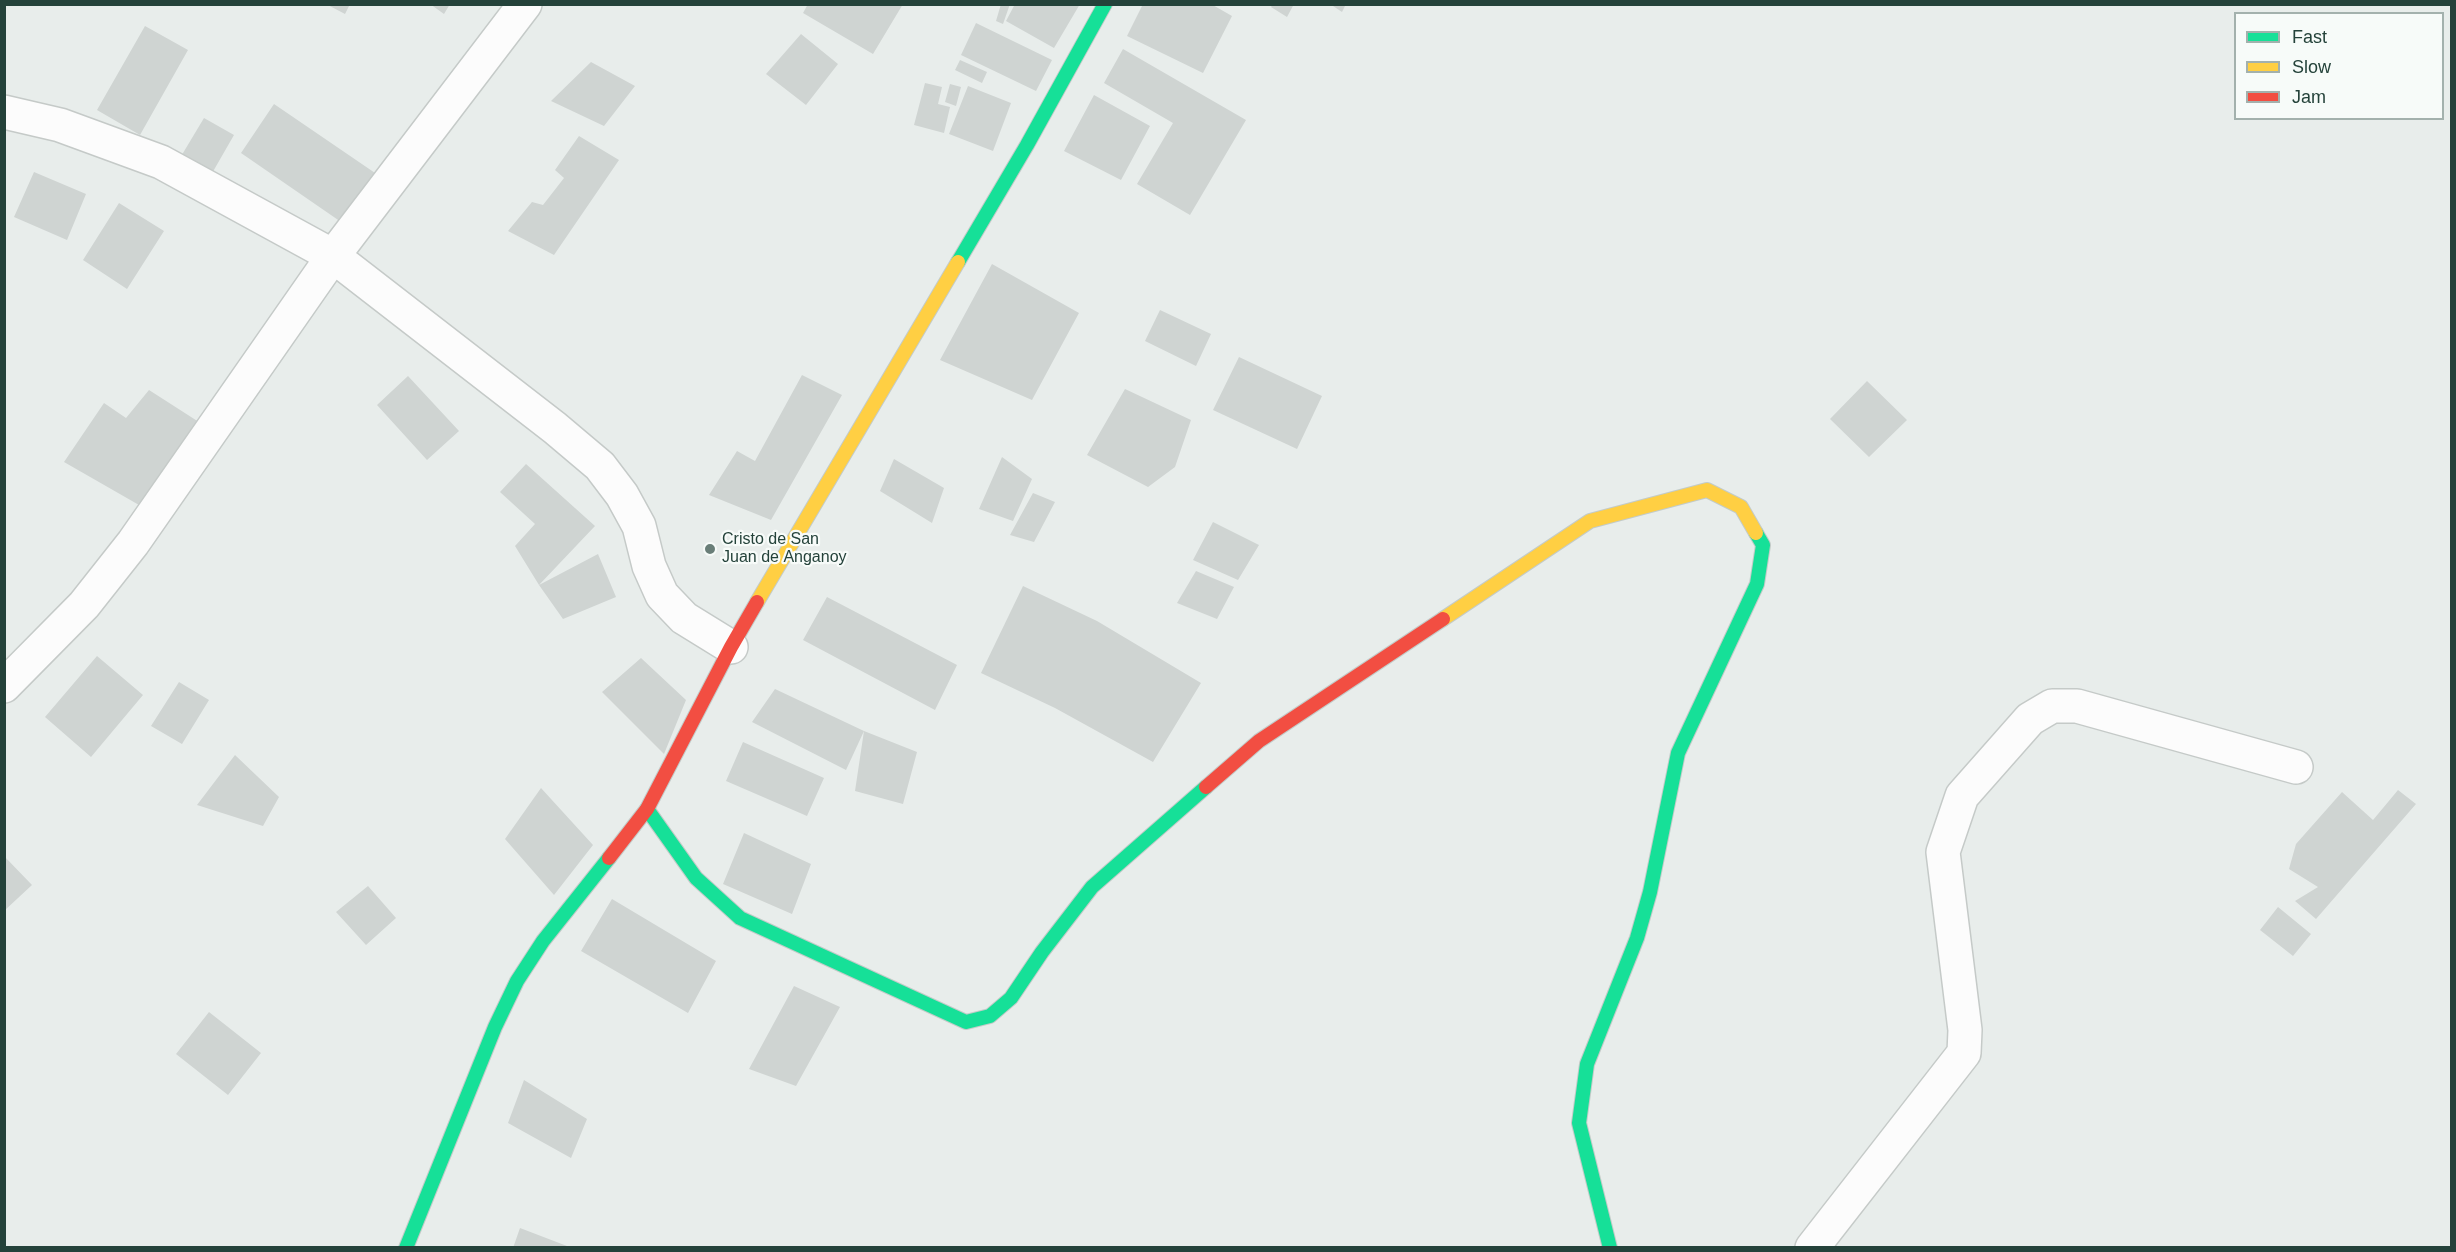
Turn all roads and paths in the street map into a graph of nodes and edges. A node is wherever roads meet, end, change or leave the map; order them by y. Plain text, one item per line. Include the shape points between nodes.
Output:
1 (525, 4) edge
2 (1105, 4) edge
3 (4, 112) edge
4 (333, 256) junction
5 (731, 647) junction
6 (4, 686) edge
7 (2296, 766) dead end
8 (647, 809) junction
9 (406, 1248) edge
10 (1610, 1248) edge
11 (1812, 1248) edge

1 - 4 street
2 - 5 street via 1027,145
3 - 4 street via 60,125 161,162
4 - 5 street via 600,466 639,526 662,596 684,618
4 - 6 street via 133,543 84,605
5 - 8 street
7 - 11 street via 2077,706 2052,706 2030,719 1962,796 1943,852 1965,1030 1964,1053
8 - 9 street via 543,941 517,981
8 - 10 street via 696,878 740,918 966,1022 990,1016 1011,998 1092,887 1259,741 1590,521 1707,490 1741,507 1763,544 1757,584 1678,753 1647,904 1587,1064 1580,1123

